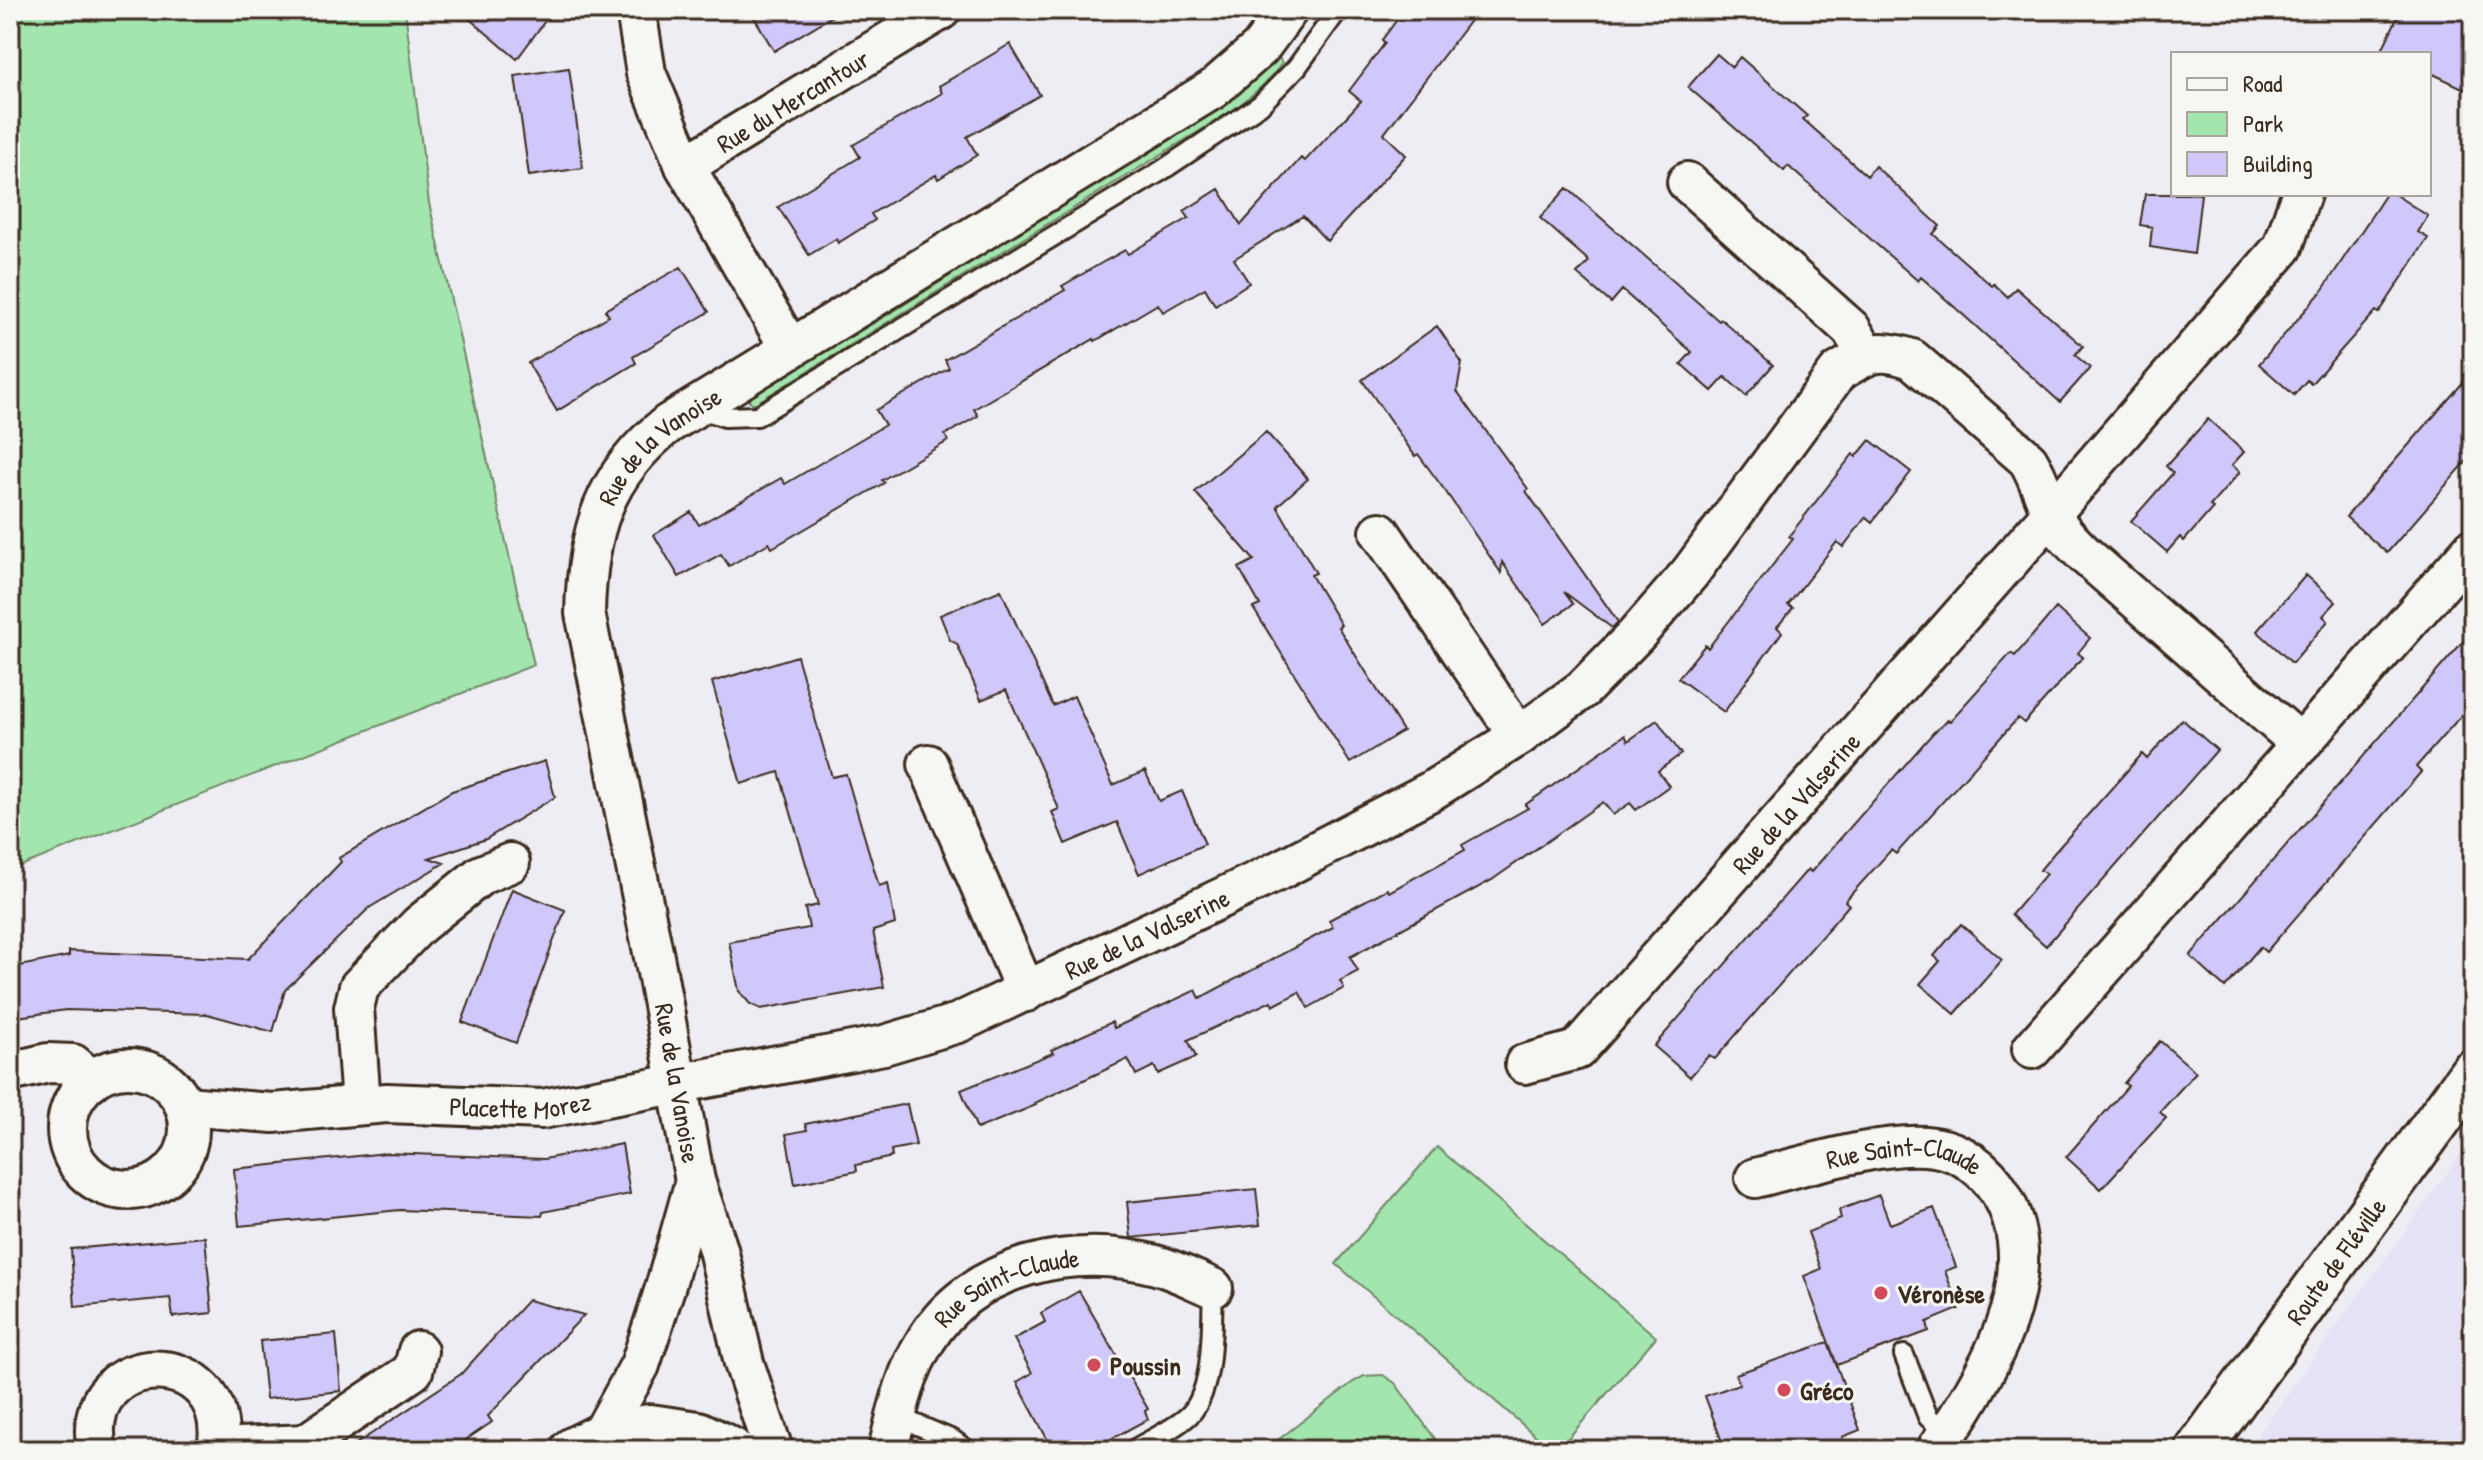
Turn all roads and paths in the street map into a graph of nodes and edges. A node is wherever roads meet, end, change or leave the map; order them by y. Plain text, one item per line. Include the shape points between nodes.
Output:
1 (636, 10) edge
2 (941, 10) edge
3 (1288, 10) edge
4 (1338, 10) edge
5 (685, 166) junction
6 (1687, 182) dead end
7 (2300, 196) edge
8 (789, 347) junction
9 (1866, 354) junction
10 (695, 407) junction
11 (2051, 514) junction
12 (1380, 532) dead end
13 (2473, 548) edge
14 (1519, 736) junction
15 (2301, 744) junction
16 (928, 764) dead end
17 (510, 863) dead end
18 (1026, 992) junction
19 (2032, 1049) dead end
20 (1525, 1064) dead end
21 (10, 1072) edge
22 (2473, 1072) edge
23 (92, 1080) junction
24 (678, 1084) junction
25 (361, 1104) junction
26 (185, 1106) junction
27 (1755, 1178) dead end
28 (695, 1181) junction
29 (1213, 1288) joint
30 (418, 1351) dead end
31 (1904, 1355) dead end
32 (892, 1433) edge
33 (1942, 1442) edge
34 (587, 1443) edge
35 (217, 1449) edge
36 (97, 1450) edge
37 (731, 1450) edge
38 (773, 1450) edge
39 (967, 1450) edge
40 (1133, 1450) edge
41 (2198, 1450) edge

1 - 5 street, Rue du Mercantour via 646,73
2 - 5 street, Rue du Mercantour
3 - 8 street, Rue de la Vanoise via 1260,48 1213,89
4 - 10 lane via 1297,67 1260,105 1161,171 757,416 725,417
5 - 8 street, Rue du Mercantour
6 - 9 street via 1851,329
7 - 11 street, Rue de la Valserine via 2283,247
8 - 10 street, Rue de la Vanoise
9 - 11 street via 1889,352 1912,359 2028,460
9 - 14 street, Rue de la Valserine via 1838,372 1690,573 1637,634 1583,689
10 - 24 street, Rue de la Vanoise via 649,439 616,480 595,524 585,613
11 - 15 street via 2085,555
11 - 20 street, Rue de la Valserine via 1577,1050
12 - 14 street
13 - 15 street
14 - 18 street, Rue de la Valserine via 1431,791 1278,871
15 - 19 street
16 - 18 street
17 - 25 street via 481,875 419,925 359,987 354,1008
18 - 24 street, Rue de la Valserine via 958,1023 884,1045
21 - 23 street via 48,1063 73,1064
22 - 41 street, Route de Fléville
23 - 26 street via 109,1071 145,1070 176,1090
23 - 26 street via 71,1108 69,1144 88,1175 120,1190 138,1190 171,1174 188,1142
24 - 25 street, Placette Morez via 542,1109
24 - 28 street, Rue de la Vanoise
25 - 26 street, Placette Morez via 273,1113
27 - 33 street, Rue Saint-Claude via 1900,1147 1935,1147 1990,1175 2018,1235 2017,1272 1991,1361
28 - 34 street, Rue de la Vanoise via 640,1365
28 - 38 street, Rue de la Vanoise
29 - 32 street, Rue Saint-Claude via 1156,1265 1114,1258 1058,1259 995,1277 947,1313 926,1339
29 - 40 lane via 1207,1379 1196,1407
30 - 35 street via 413,1371 305,1444
31 - 33 lane
32 - 39 lane via 953,1440
34 - 37 street via 650,1427 698,1434
35 - 36 street via 220,1427 204,1390 167,1370 146,1370 126,1376 98,1406 93,1427

